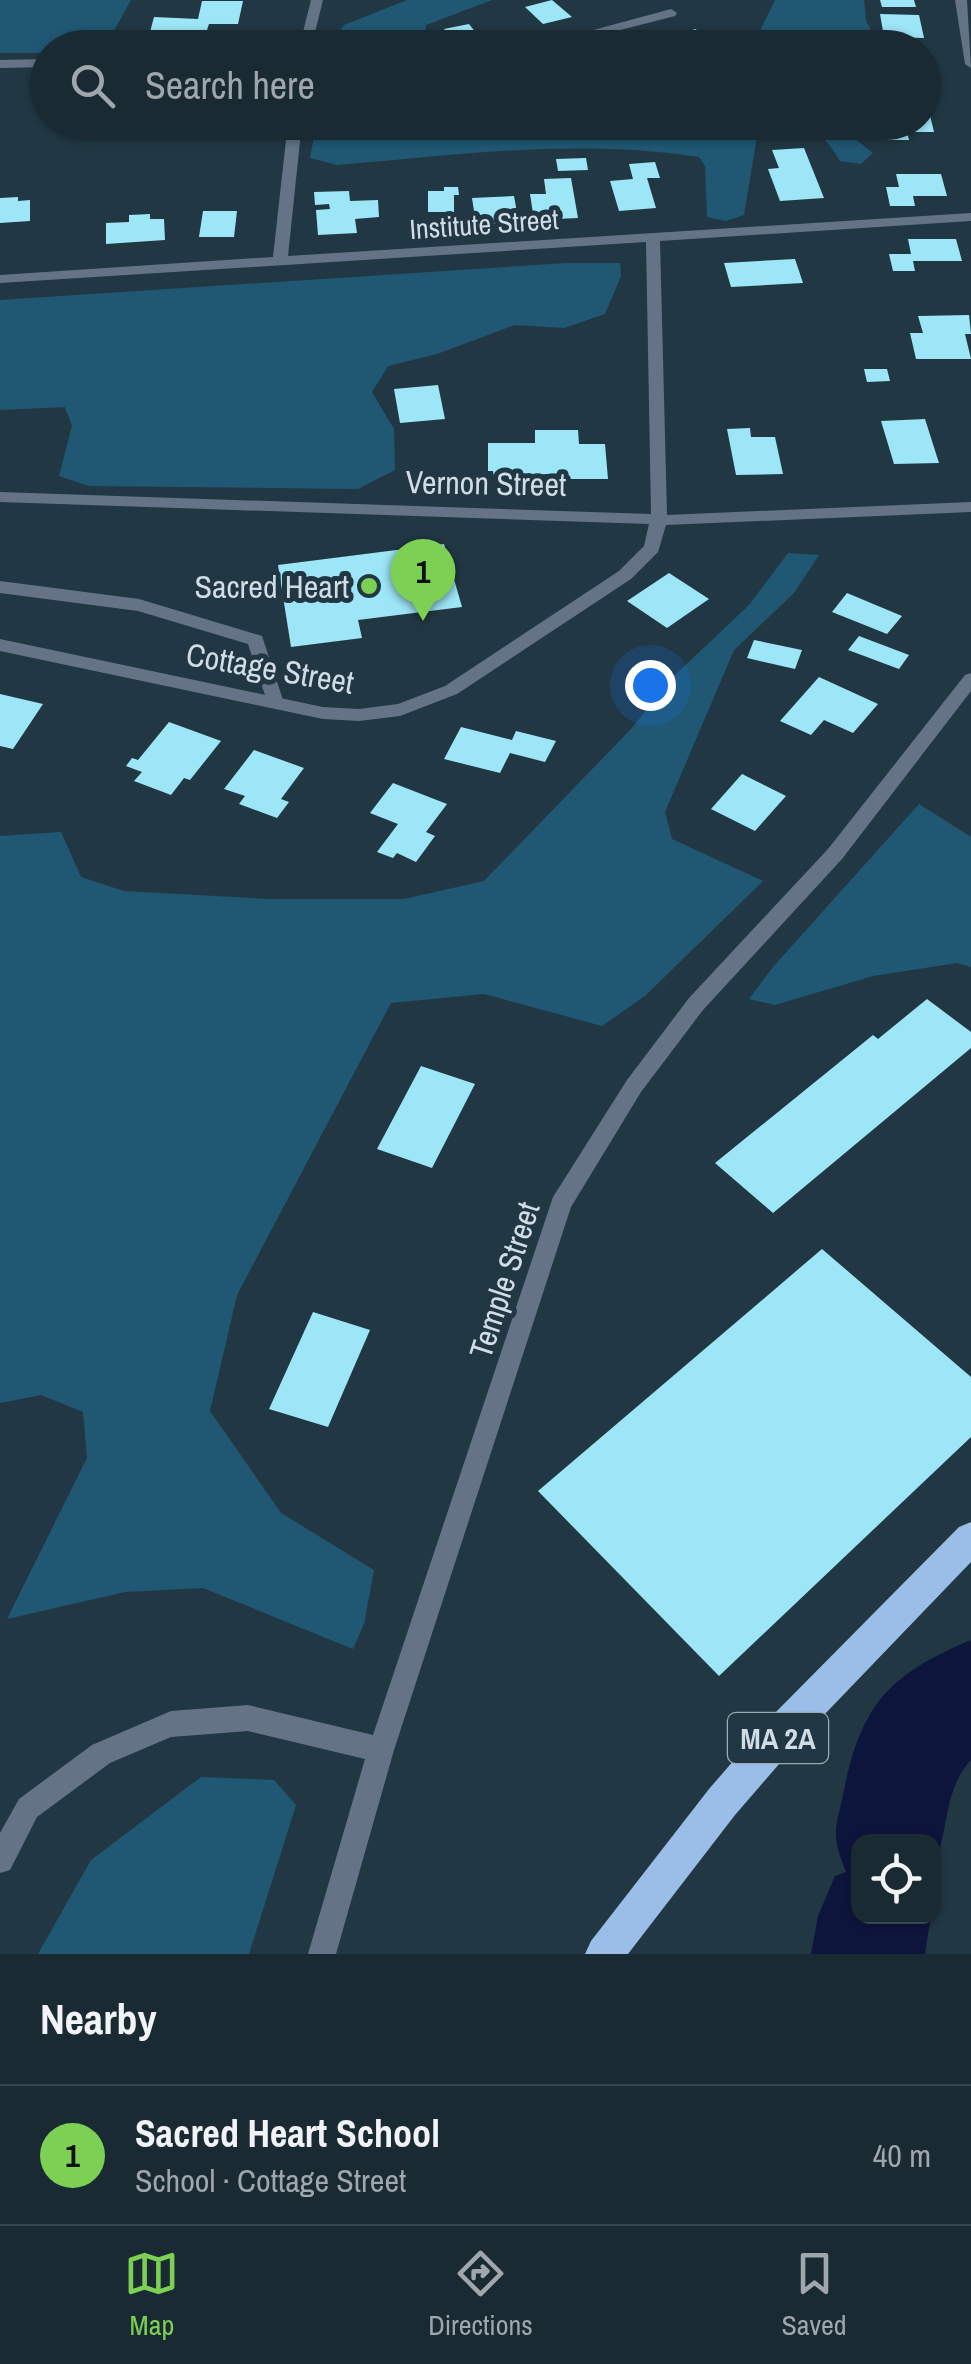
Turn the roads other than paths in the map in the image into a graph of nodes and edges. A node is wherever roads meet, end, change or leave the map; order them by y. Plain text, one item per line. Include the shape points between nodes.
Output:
1 (317, 0) edge
2 (960, 0) edge
3 (671, 13) dead end
4 (310, 30) edge
5 (604, 30) edge
6 (30, 63) edge
7 (0, 64) edge
8 (971, 64) edge
9 (293, 140) edge
10 (971, 217) edge
11 (652, 238) junction
12 (280, 261) junction
13 (0, 279) edge
14 (0, 496) edge
15 (971, 507) edge
16 (659, 519) junction
17 (0, 588) edge
18 (0, 645) edge
19 (971, 679) edge
20 (275, 702) junction
21 (971, 1538) edge
22 (382, 1750) junction
23 (0, 1860) edge
24 (322, 1954) edge
25 (604, 1954) edge

1 - 4 street
2 - 8 street
3 - 5 street
6 - 7 street
9 - 12 street
10 - 11 street, Institute Street
11 - 12 street, Institute Street
11 - 16 street, Cottage Street
12 - 13 street, Institute Street
14 - 16 street, Vernon Street
15 - 16 street, Vernon Street
16 - 20 street, Cottage Street via 652,548 624,576 433,699 360,715
17 - 20 street via 139,605 256,640
18 - 20 street, Cottage Street
19 - 22 street, Temple Street via 835,854 696,1004 634,1086 561,1204
21 - 25 highway, MA 2A via 786,1728
22 - 23 street via 248,1718 171,1724 100,1754 28,1808
22 - 24 street, Temple Street

